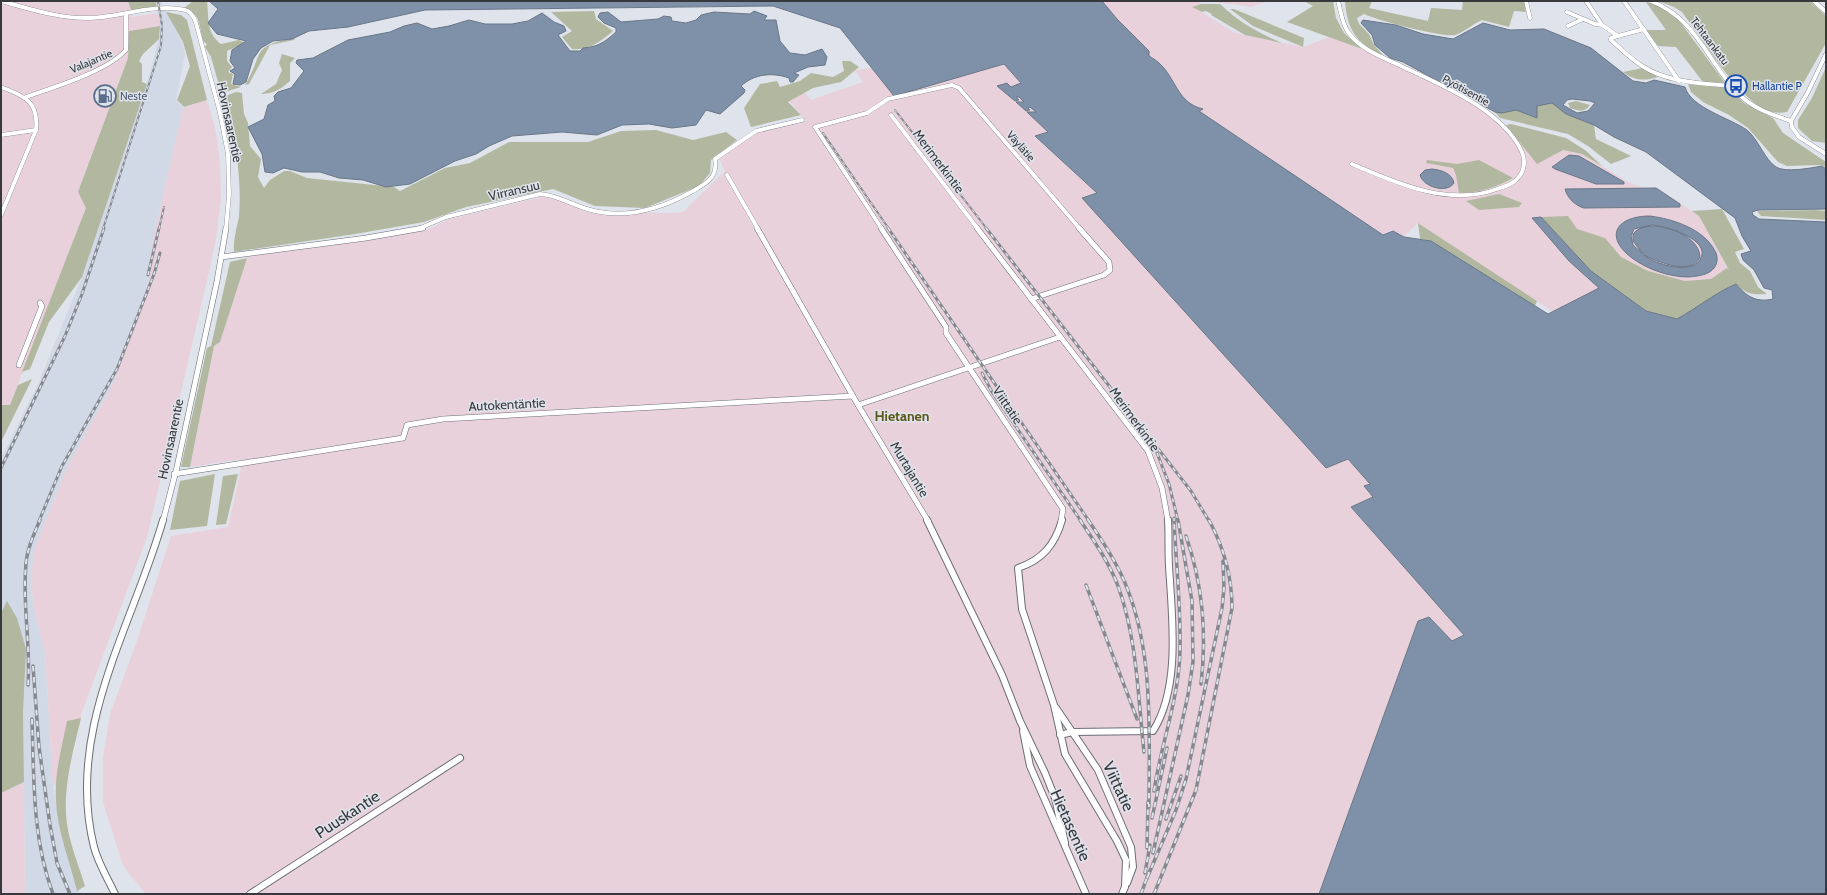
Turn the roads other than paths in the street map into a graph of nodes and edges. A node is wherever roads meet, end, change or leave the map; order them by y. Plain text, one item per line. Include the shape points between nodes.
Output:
1 (1, 1) edge
2 (1338, 1) edge
3 (1526, 1) edge
4 (1586, 1) edge
5 (1624, 1) edge
6 (1651, 1) edge
7 (1814, 1) edge
8 (1567, 12) dead end
9 (1826, 12) edge
10 (126, 15) junction
11 (1530, 18) dead end
12 (1583, 19) junction
13 (1602, 25) junction
14 (1568, 26) dead end
15 (1644, 29) junction
16 (1618, 36) junction
17 (1826, 54) edge
18 (1679, 81) junction
19 (1732, 86) junction
20 (1, 88) edge
21 (26, 97) junction
22 (891, 115) dead end
23 (802, 120) dead end
24 (1791, 121) junction
25 (815, 127) joint
26 (36, 130) junction
27 (1, 135) edge
28 (1826, 154) edge
29 (1352, 164) dead end
30 (727, 175) dead end
31 (1, 215) edge
32 (221, 257) junction
33 (1031, 299) junction
34 (40, 303) dead end
35 (1060, 337) junction
36 (19, 365) dead end
37 (969, 368) junction
38 (853, 396) junction
39 (858, 404) junction
40 (174, 474) junction
41 (1054, 705) junction
42 (1020, 721) junction
43 (1072, 732) junction
44 (1060, 735) junction
45 (460, 758) dead end
46 (1065, 843) junction
47 (1125, 887) junction
48 (114, 894) edge
49 (250, 894) edge
50 (1086, 894) edge
51 (1122, 894) edge

1 - 10 street via 62,17
2 - 29 street, Pyötisentie via 1342,22 1355,41 1376,56 1407,69 1487,112 1520,148 1525,163 1518,180 1480,194 1462,196 1422,190
3 - 11 street
4 - 13 street
5 - 15 street
6 - 19 street, Tehtaankatu via 1665,5 1680,16
7 - 9 street
8 - 12 street
10 - 21 street, Valajantie via 124,55 102,68
10 - 32 street, Hovinsaarentie via 180,9 193,16 227,146 230,178
12 - 13 street
12 - 14 street
13 - 16 street
15 - 16 street
15 - 18 street
16 - 18 street via 1610,39 1648,70
17 - 24 street
18 - 19 street
19 - 24 street, Tehtaankatu via 1755,108
20 - 21 street
21 - 26 street via 36,110
22 - 33 street, Merimerkintie
23 - 32 street, Virransuu via 756,130 715,159 717,170 703,187 648,211 597,211 586,209 550,193 540,194 446,217 422,228
24 - 28 street via 1797,134
25 - 33 street, Väylätie via 867,113 888,99 943,86 952,85 959,88 1110,262 1110,270 1104,275
25 - 37 street, Viittatie via 946,327 946,333
26 - 27 street
26 - 31 street
30 - 38 street, Murtajantie
32 - 40 street, Hovinsaarentie
33 - 35 street, Merimerkintie
34 - 36 street via 42,306
35 - 37 street
35 - 43 street, Merimerkintie via 1148,451 1157,474 1164,495 1167,519 1172,643 1168,693 1159,725 1153,731
37 - 39 street
37 - 41 street, Viittatie via 1063,509 1062,525 1056,541 1031,565 1018,568 1022,610
38 - 39 street, Murtajantie
38 - 40 street, Autokentäntie via 443,419 407,425 403,438
39 - 42 street, Murtajantie via 929,523 1002,675
40 - 48 street, Hovinsaarentie via 161,527 103,688 89,738 85,781 87,818 104,877
41 - 43 street, Viittatie
41 - 44 street, Viittatie
42 - 46 street via 1055,798
42 - 46 street, Hietasentie via 1030,766
43 - 44 street, Merimerkintie
43 - 47 street, Viittatie via 1098,770 1131,848 1133,867
44 - 47 street, Viittatie via 1065,754 1126,860
45 - 49 street, Puuskantie
46 - 50 street, Hietasentie
47 - 51 street, Viittatie

